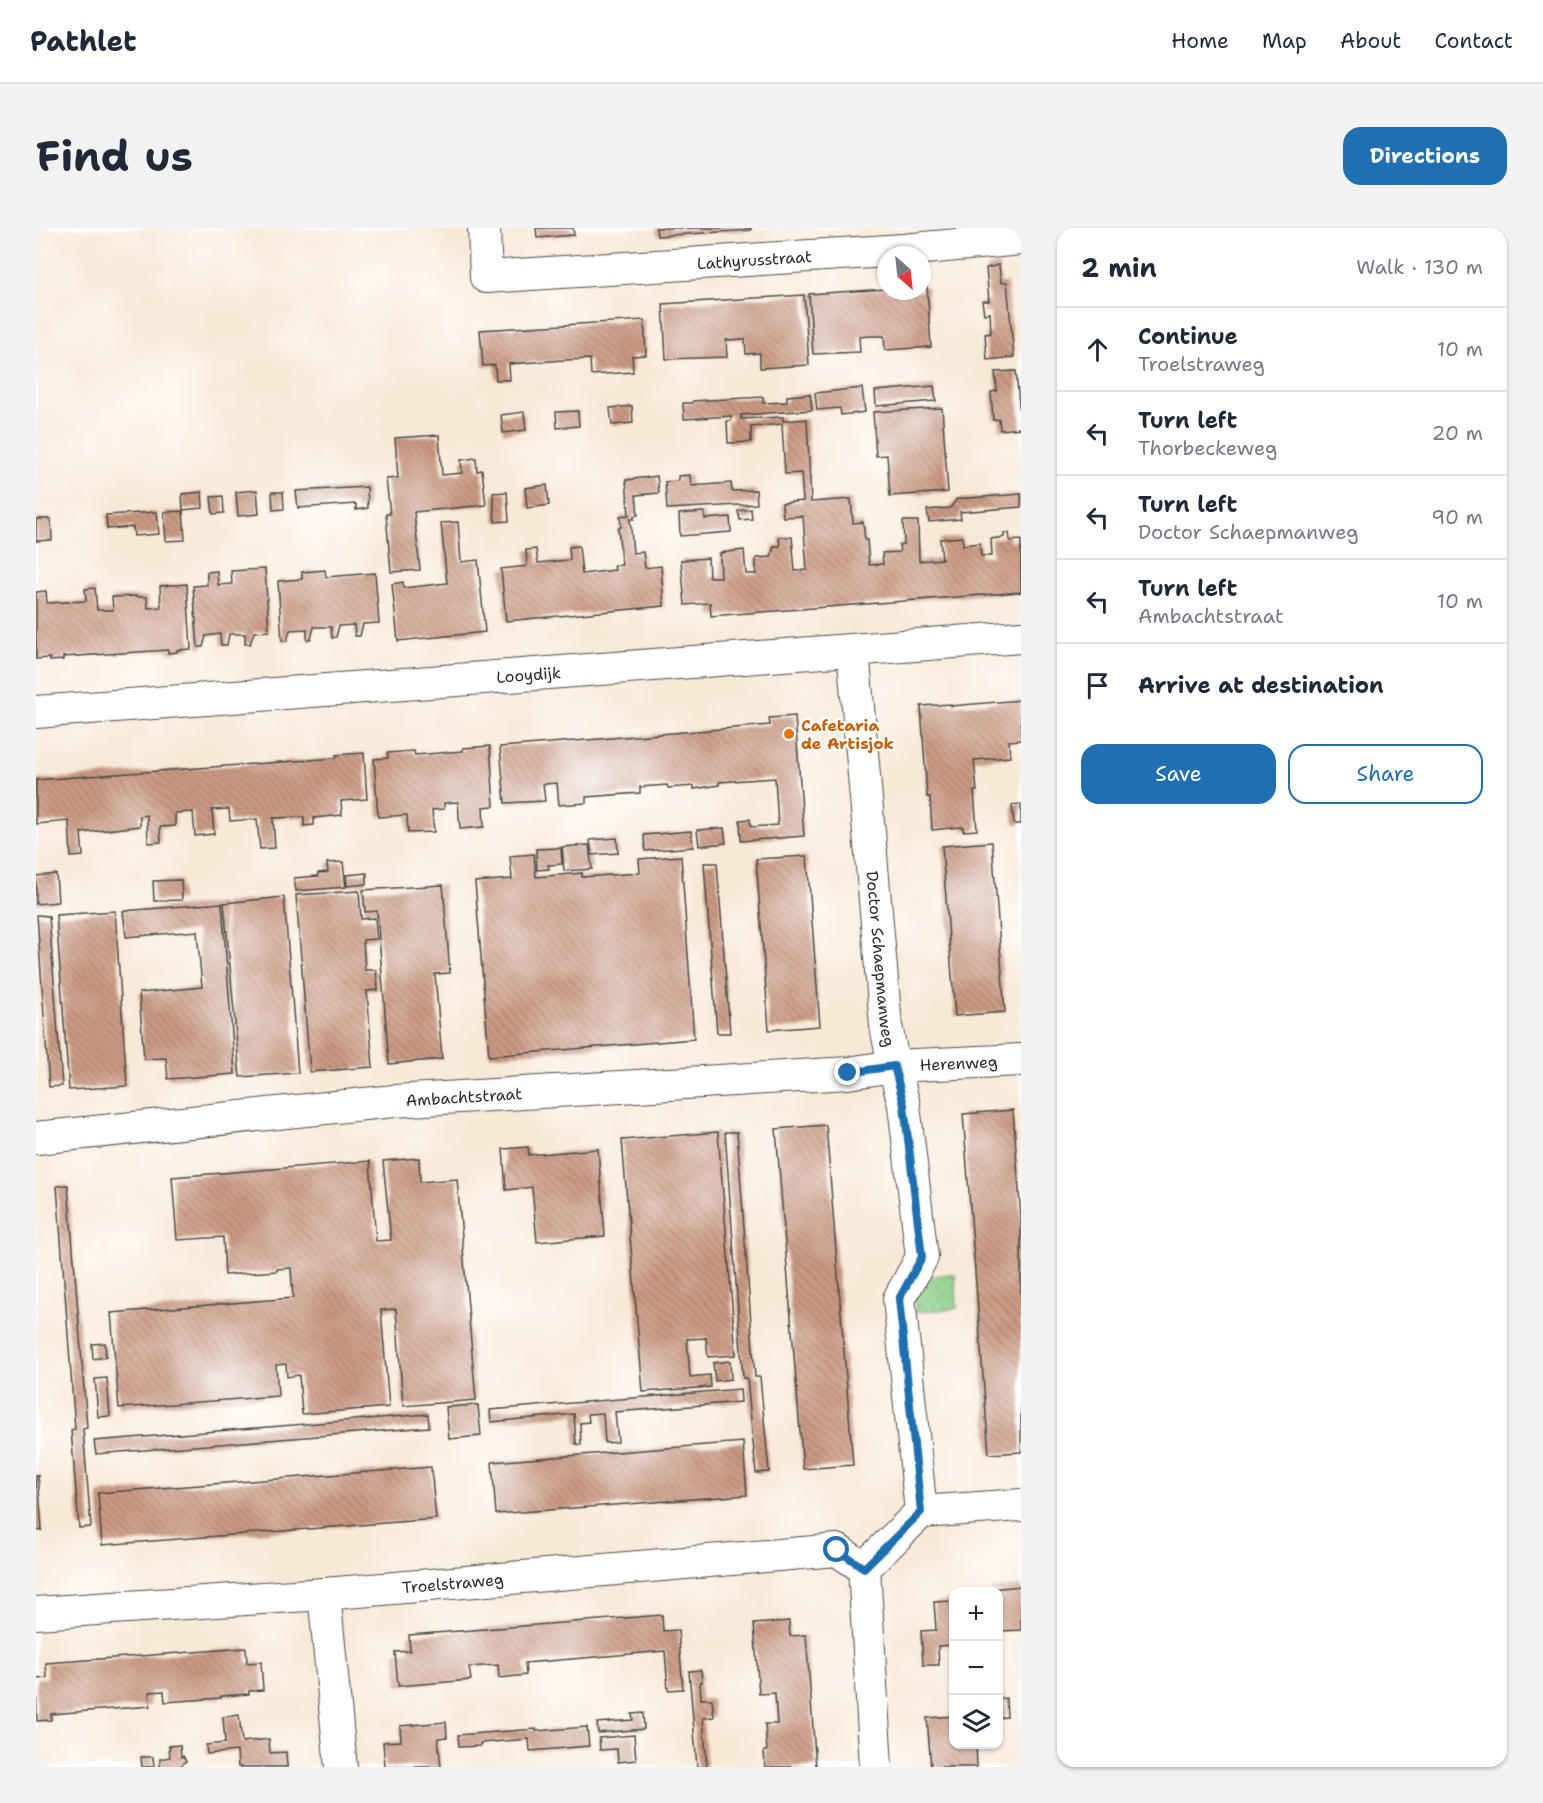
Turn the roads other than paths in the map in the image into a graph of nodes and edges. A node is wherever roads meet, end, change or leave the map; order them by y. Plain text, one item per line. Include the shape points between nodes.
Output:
1 (484, 228) edge
2 (1021, 240) edge
3 (1021, 637) edge
4 (853, 650) junction
5 (36, 712) edge
6 (1021, 1060) edge
7 (894, 1066) junction
8 (36, 1137) edge
9 (1021, 1505) edge
10 (921, 1512) junction
11 (864, 1568) junction
12 (324, 1594) junction
13 (36, 1613) edge
14 (341, 1767) edge
15 (876, 1767) edge

1 - 2 street, Lathyrusstraat via 486,277
3 - 4 street, Looydijk
4 - 5 street, Looydijk
4 - 7 street, Doctor Schaepmanweg via 886,1026
6 - 7 street, Herenweg
7 - 8 street, Ambachtstraat via 848,1073 394,1101
7 - 10 street, Doctor Schaepmanweg via 904,1105 922,1257 899,1299
9 - 10 street
10 - 11 street
11 - 12 street, Troelstraweg via 837,1550
11 - 15 street
12 - 13 street, Troelstraweg
12 - 14 street

